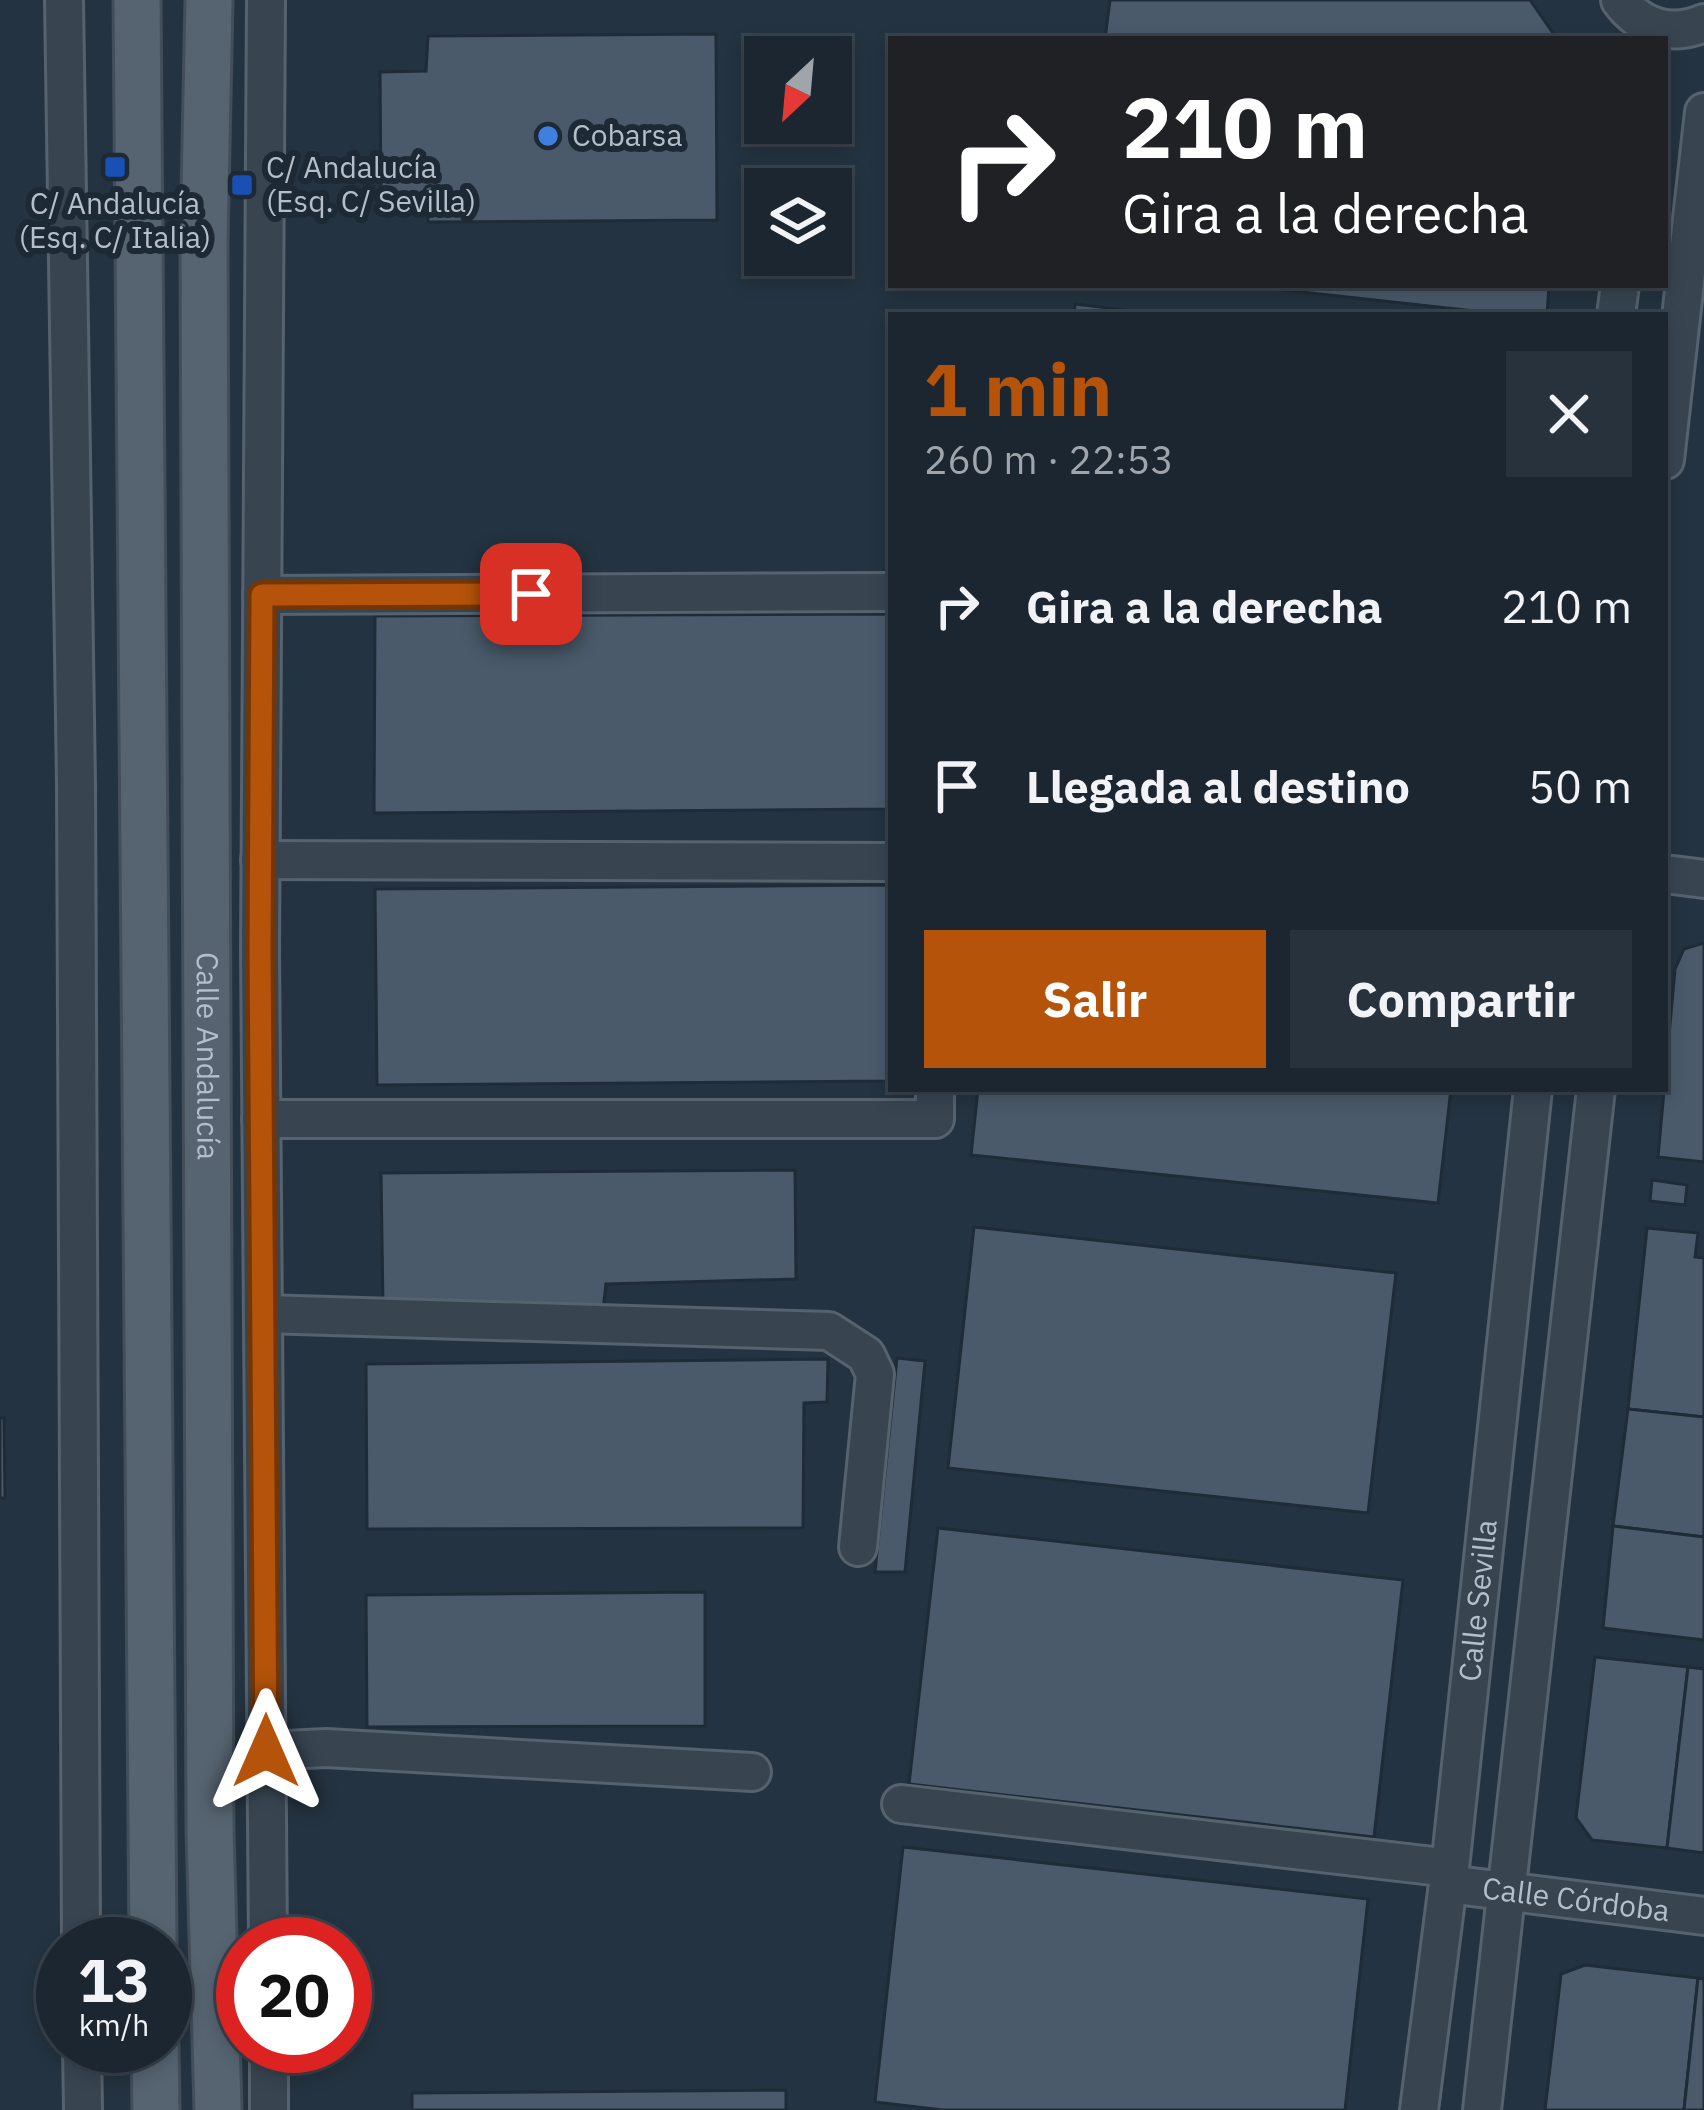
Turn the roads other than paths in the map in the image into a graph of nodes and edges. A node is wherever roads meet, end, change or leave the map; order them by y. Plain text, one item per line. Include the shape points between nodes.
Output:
1 (64, 0) edge
2 (136, 0) edge
3 (209, 0) edge
4 (266, 0) edge
5 (1629, 18) edge
6 (1704, 23) edge
7 (1704, 112) edge
8 (1689, 384) edge
9 (1668, 450) edge
10 (888, 592) edge
11 (262, 595) junction
12 (260, 860) junction
13 (888, 862) edge
14 (1668, 874) edge
15 (1704, 879) edge
16 (935, 1092) edge
17 (1533, 1092) edge
18 (1596, 1092) edge
19 (261, 1119) junction
20 (264, 1314) junction
21 (857, 1546) dead end
22 (266, 1751) junction
23 (752, 1772) dead end
24 (901, 1804) dead end
25 (1449, 1876) junction
26 (1508, 1893) junction
27 (1704, 1916) edge
28 (81, 1917) edge
29 (153, 1917) edge
30 (268, 1917) edge
31 (82, 2073) edge
32 (155, 2073) edge
33 (268, 2073) edge
34 (83, 2110) edge
35 (156, 2110) edge
36 (218, 2110) edge
37 (269, 2110) edge
38 (1419, 2110) edge
39 (1482, 2110) edge

1 - 28 street
2 - 29 main road, Calle Andalucía
3 - 36 main road, Calle Andalucía via 209,1831
4 - 11 street, Calle Andalucía
5 - 6 street via 1672,31
7 - 8 street
8 - 9 street
10 - 11 street
11 - 12 street, Calle Andalucía
12 - 13 street
12 - 19 street, Calle Andalucía
14 - 15 street
16 - 19 street via 935,1119
17 - 25 street, Calle Sevilla
18 - 26 street
19 - 20 street, Calle Andalucía
20 - 21 street via 830,1331 866,1355 874,1374
20 - 22 street, Calle Andalucía
22 - 23 street
22 - 30 street, Calle Andalucía
24 - 25 street, Calle Córdoba
25 - 26 street, Calle Córdoba
25 - 38 street, Calle Sevilla
26 - 27 street, Calle Córdoba
26 - 39 street
31 - 34 street
32 - 35 main road
33 - 37 street

